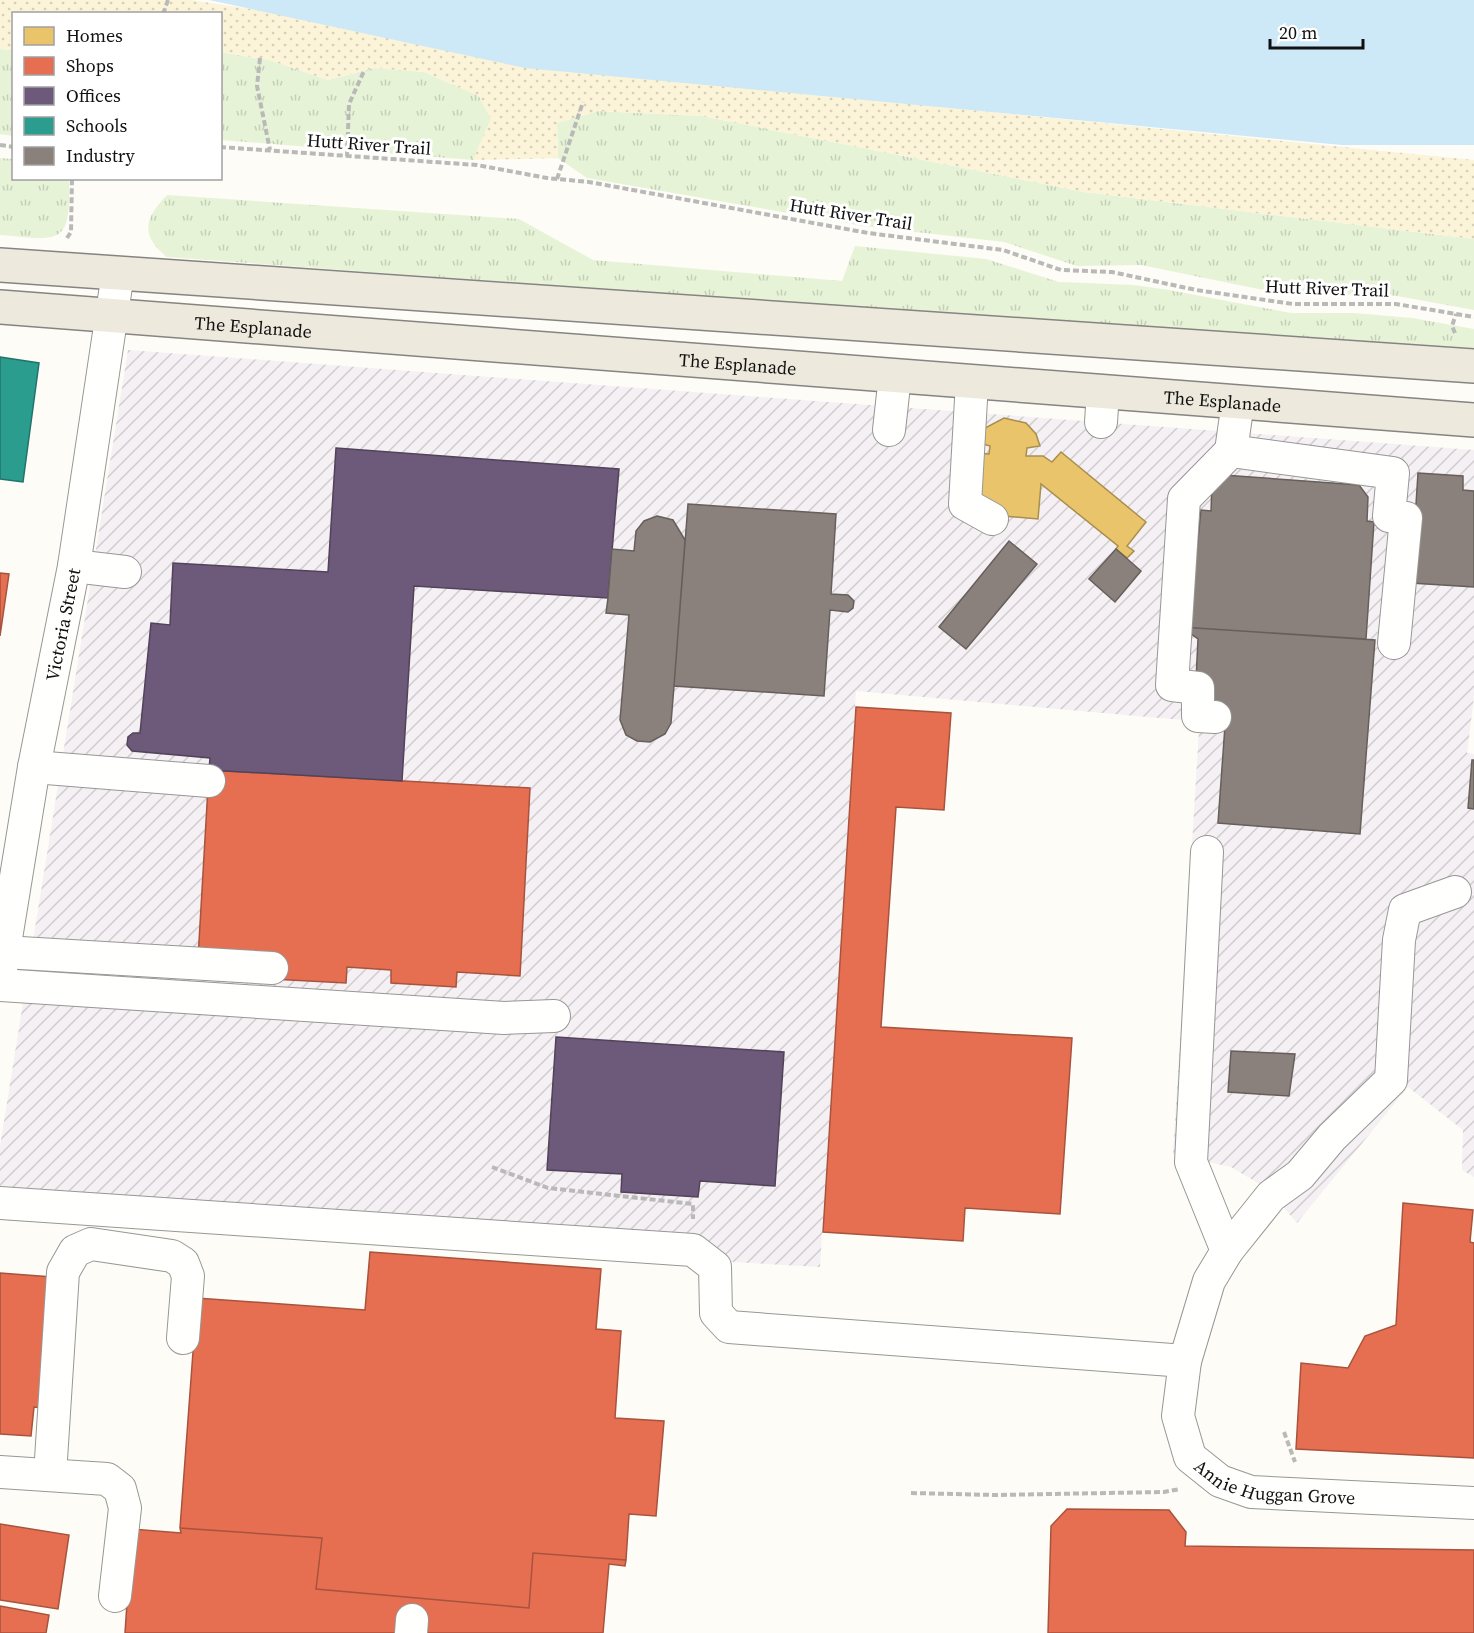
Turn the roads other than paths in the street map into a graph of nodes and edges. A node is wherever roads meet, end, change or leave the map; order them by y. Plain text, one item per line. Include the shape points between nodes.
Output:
1 (0, 265) edge
2 (118, 273) junction
3 (0, 307) edge
4 (114, 317) junction
5 (1474, 366) edge
6 (895, 376) junction
7 (972, 382) junction
8 (1238, 402) junction
9 (1474, 420) edge
10 (890, 430) dead end
11 (1231, 451) junction
12 (992, 519) dead end
13 (74, 566) junction
14 (124, 572) dead end
15 (1394, 643) dead end
16 (1215, 717) dead end
17 (34, 767) junction
18 (209, 781) dead end
19 (1207, 852) dead end
20 (1455, 892) dead end
21 (2, 964) edge
22 (272, 968) dead end
23 (0, 985) edge
24 (555, 1016) dead end
25 (0, 1203) edge
26 (1227, 1251) junction
27 (183, 1338) dead end
28 (1185, 1360) junction
29 (0, 1472) edge
30 (50, 1475) junction
31 (1474, 1503) edge
32 (115, 1596) dead end

1 - 2 main road
2 - 4 street, Victoria Street
2 - 5 main road
3 - 4 main road, The Esplanade
4 - 6 main road, The Esplanade
4 - 13 street, Victoria Street
6 - 7 main road, The Esplanade
6 - 10 street
7 - 8 main road, The Esplanade via 1102,407
7 - 12 street via 965,504
8 - 9 main road, The Esplanade
8 - 11 street
11 - 15 street via 1393,472 1389,516 1406,518
11 - 16 street via 1184,499 1172,685 1198,688 1198,716
13 - 14 street
13 - 17 street, Victoria Street
17 - 18 street
17 - 21 street, Victoria Street
19 - 26 street via 1191,1162
20 - 26 street, Annie Huggan Grove via 1405,910 1399,940 1391,1080 1332,1137 1300,1175 1271,1196
21 - 22 street
23 - 24 street via 493,1017
25 - 28 street via 693,1250 715,1267 716,1313 729,1328
26 - 28 street, Annie Huggan Grove via 1209,1281
27 - 30 street via 188,1276 183,1263 172,1256 91,1244 75,1251 63,1272
28 - 31 street, Annie Huggan Grove via 1178,1416 1190,1456 1220,1481 1251,1492
29 - 30 street
30 - 32 street via 107,1479 120,1489 125,1508

